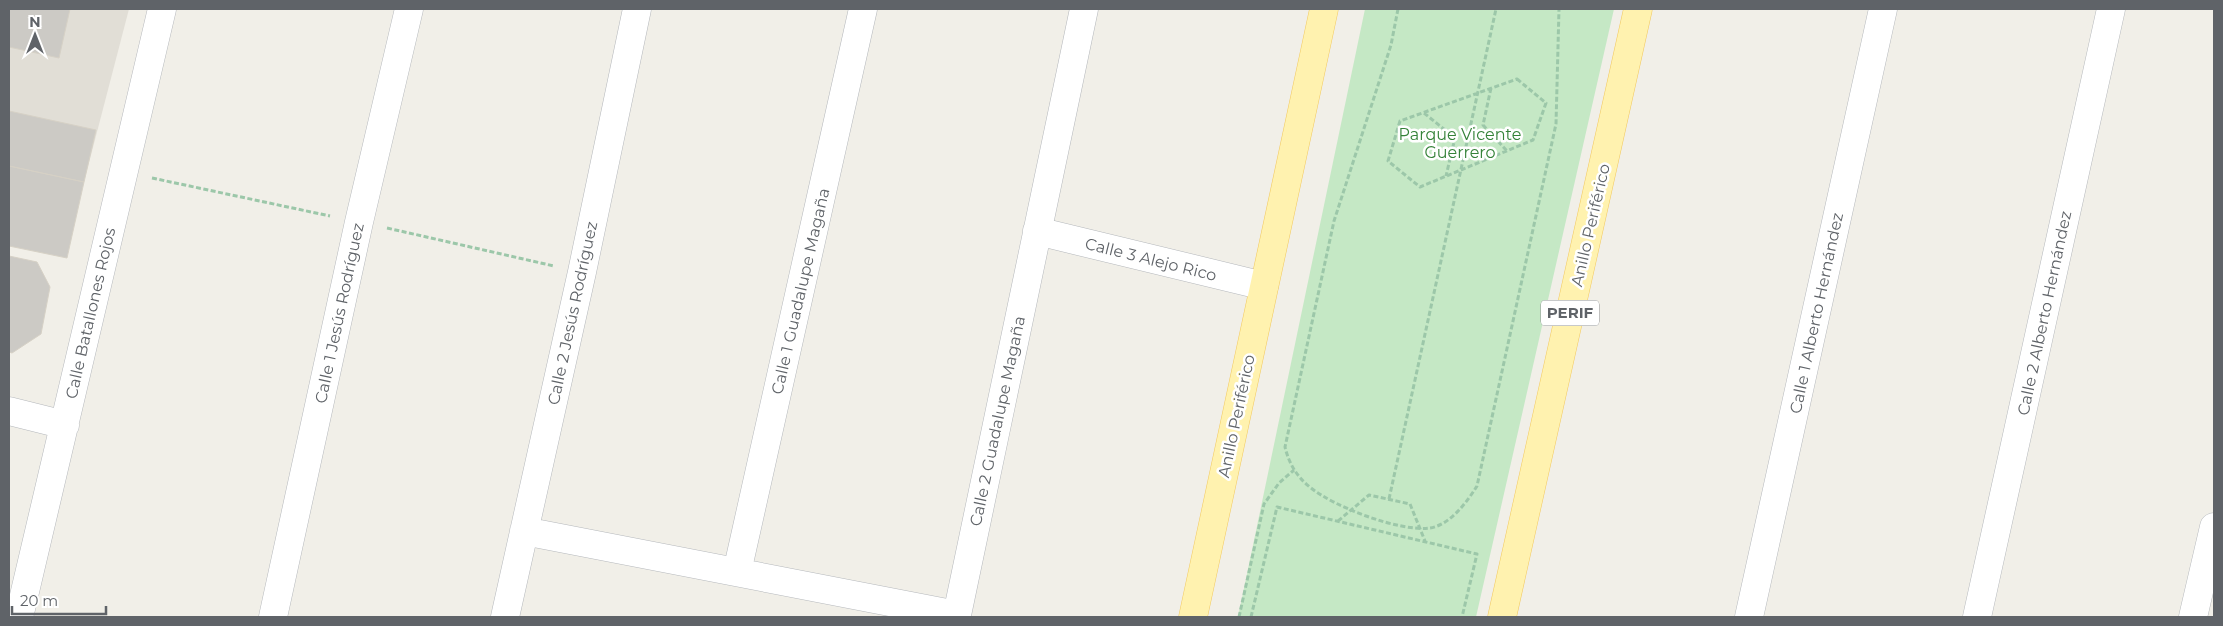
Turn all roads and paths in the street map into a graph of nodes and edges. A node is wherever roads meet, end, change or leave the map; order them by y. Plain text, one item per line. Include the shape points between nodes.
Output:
1 (162, 9) edge
2 (409, 9) edge
3 (637, 9) edge
4 (863, 9) edge
5 (1084, 9) edge
6 (1324, 9) edge
7 (1398, 9) edge
8 (1496, 9) edge
9 (1559, 9) edge
10 (1638, 9) edge
11 (1883, 9) edge
12 (2110, 9) edge
13 (1491, 88) junction
14 (1478, 93) junction
15 (1424, 113) junction
16 (1507, 151) junction
17 (1461, 170) junction
18 (1446, 176) junction
19 (1037, 231) junction
20 (1264, 286) junction
21 (9, 411) edge
22 (65, 425) junction
23 (1294, 470) junction
24 (1389, 499) junction
25 (1352, 509) junction
26 (1338, 521) junction
27 (2214, 527) edge
28 (1420, 528) junction
29 (524, 531) junction
30 (1425, 542) junction
31 (737, 572) junction
32 (18, 578) edge
33 (19, 617) edge
34 (273, 617) edge
35 (505, 617) edge
36 (1192, 617) edge
37 (1239, 617) edge
38 (1251, 617) edge
39 (1462, 617) edge
40 (1502, 617) edge
41 (1749, 617) edge
42 (1977, 617) edge
43 (2193, 617) edge

1 - 22 street, Calle Batallones Rojos
2 - 34 street, Calle 1 Jesús Rodríguez
3 - 29 street, Calle 2 Jesús Rodríguez
4 - 31 street, Calle 1 Guadalupe Magaña
5 - 19 street, Calle 2 Guadalupe Magaña
6 - 20 main road, Anillo Periférico
7 - 23 path via 1391,45 1329,243 1287,432 1285,447
8 - 14 path
9 - 28 path via 1556,124 1478,486 1452,517 1431,528
10 - 40 main road, Anillo Periférico / PERIF
11 - 41 street, Calle 1 Alberto Hernández
12 - 42 street, Calle 2 Alberto Hernández
13 - 14 path
13 - 16 path via 1483,125
13 - 16 path via 1517,79 1546,103 1534,140
14 - 15 path
14 - 17 path
15 - 18 path via 1455,138
15 - 18 path via 1400,121 1388,161 1420,187
16 - 17 path
17 - 18 path
17 - 24 path
19 - 20 street, Calle 3 Alejo Rico
19 - 31 street, Calle 2 Guadalupe Magaña via 956,615
20 - 36 main road, Anillo Periférico
21 - 22 street
22 - 32 street, Calle Batallones Rojos
23 - 25 path via 1311,488
23 - 37 path via 1279,483 1264,504
24 - 25 path via 1369,495
24 - 28 path via 1410,504
25 - 26 path
25 - 28 path via 1406,527
26 - 30 path
26 - 38 path via 1277,507
27 - 43 street
28 - 30 path
29 - 31 street
29 - 35 street, Calle 2 Jesús Rodríguez
30 - 39 path via 1477,554
32 - 33 street, Calle Batallones Rojos

